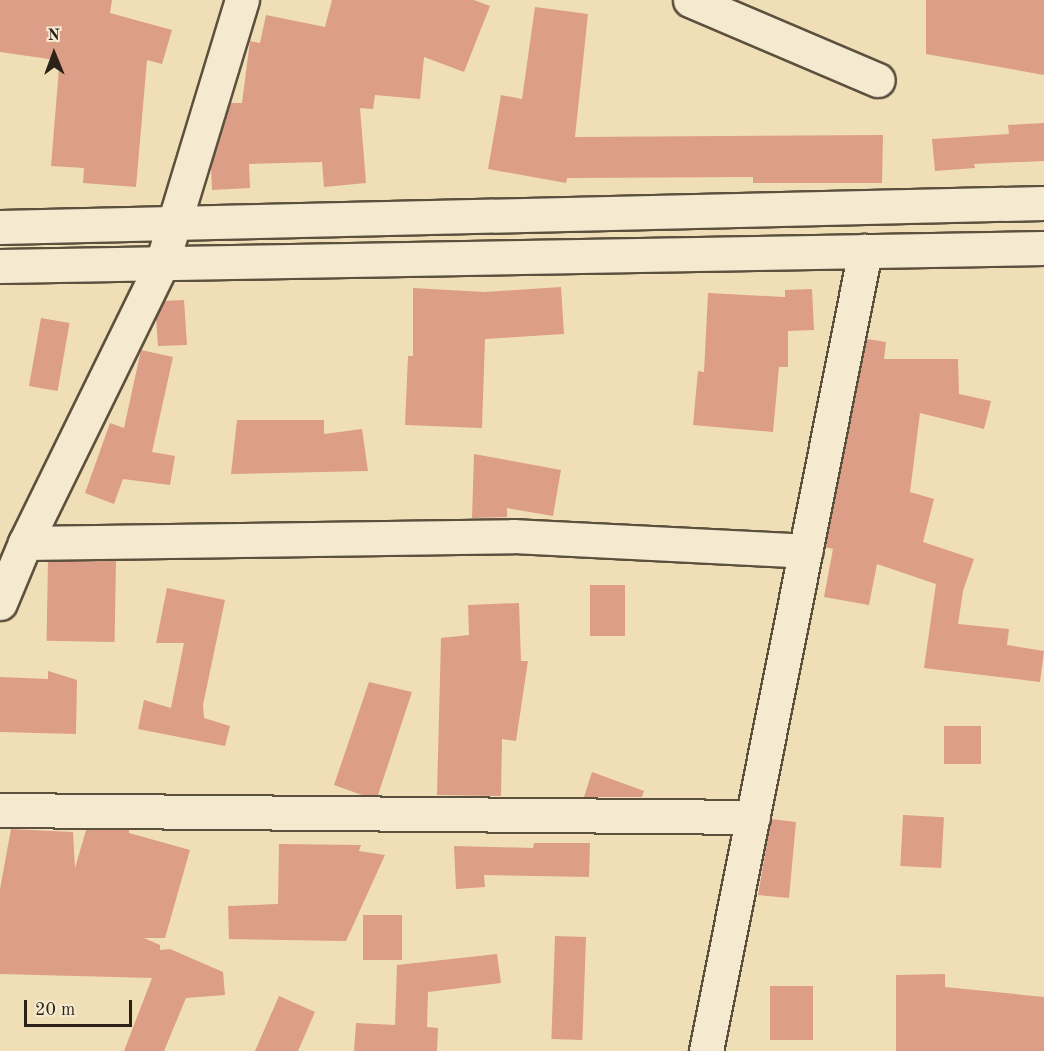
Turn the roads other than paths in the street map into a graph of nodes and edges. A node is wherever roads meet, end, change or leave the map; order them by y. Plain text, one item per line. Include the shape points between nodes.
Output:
1 (242, 0) edge
2 (690, 0) edge
3 (878, 80) dead end
4 (1044, 203) edge
5 (173, 223) junction
6 (0, 227) edge
7 (1044, 248) edge
8 (865, 251) junction
9 (162, 263) junction
10 (0, 266) edge
11 (25, 543) junction
12 (806, 551) junction
13 (0, 603) edge
14 (0, 810) edge
15 (753, 817) junction
16 (706, 1051) edge

1 - 5 street
2 - 3 street
4 - 5 street
5 - 6 street
5 - 9 street
7 - 8 street
8 - 9 street
8 - 12 street
9 - 10 street
9 - 11 street
11 - 12 street via 513,536
11 - 13 street
12 - 15 street
14 - 15 street
15 - 16 street

